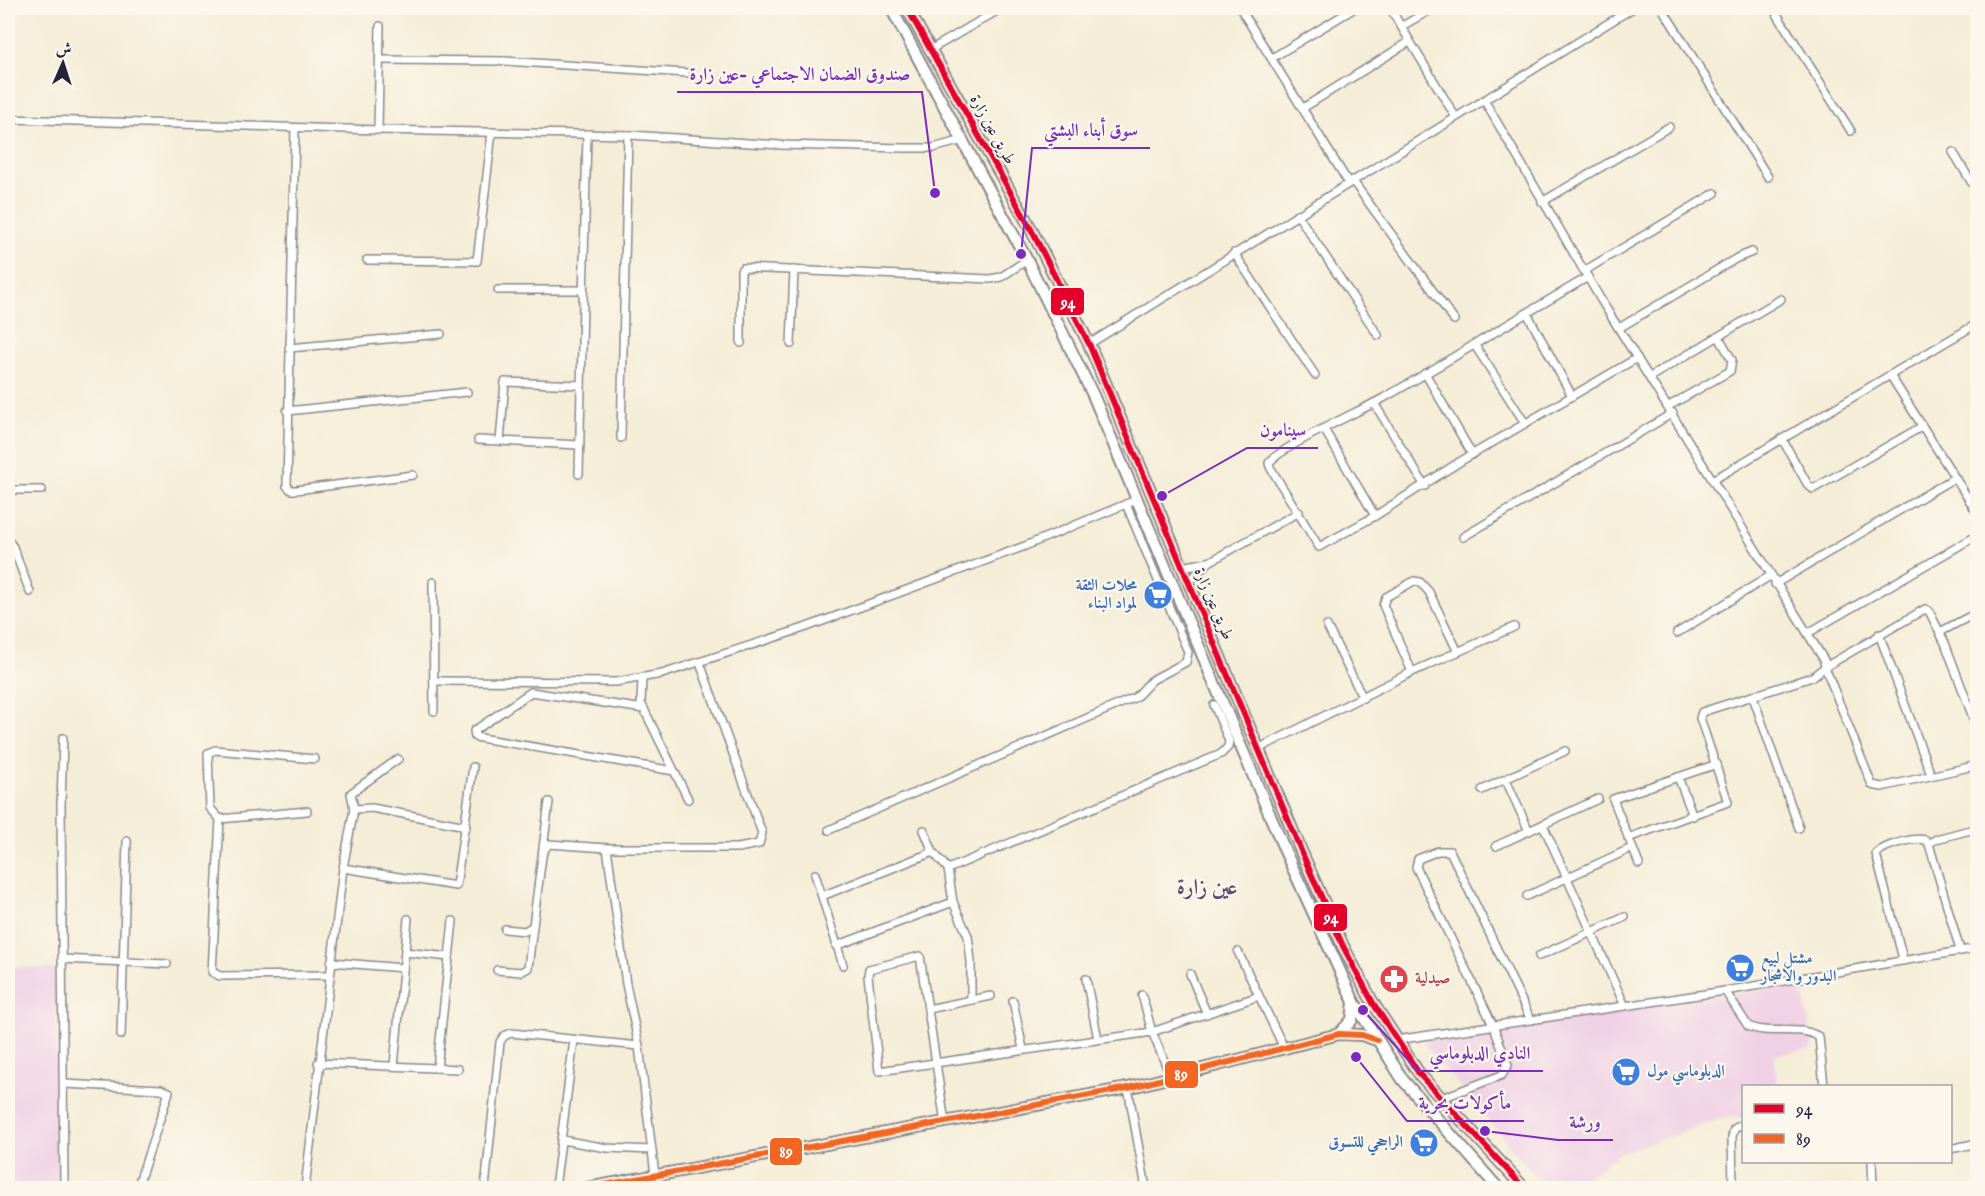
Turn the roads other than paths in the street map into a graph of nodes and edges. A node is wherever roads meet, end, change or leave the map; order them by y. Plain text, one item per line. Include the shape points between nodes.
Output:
1 (891, 8) edge
2 (907, 8) edge
3 (1002, 8) edge
4 (1240, 8) edge
5 (1355, 8) edge
6 (1390, 8) edge
7 (1434, 8) edge
8 (1634, 8) edge
9 (1662, 8) edge
10 (1773, 8) edge
11 (380, 26) dead end
12 (1401, 26) junction
13 (1409, 42) junction
14 (930, 50) junction
15 (1272, 58) junction
16 (380, 60) junction
17 (686, 74) dead end
18 (1484, 100) junction
19 (1303, 108) junction
20 (1455, 116) junction
21 (8, 118) edge
22 (1669, 127) dead end
23 (295, 128) junction
24 (378, 130) junction
25 (1851, 130) dead end
26 (492, 132) junction
27 (587, 134) junction
28 (628, 135) junction
29 (963, 140) junction
30 (1953, 152) dead end
31 (1768, 177) dead end
32 (1350, 181) junction
33 (1977, 193) edge
34 (1715, 194) dead end
35 (1542, 202) junction
36 (1297, 214) junction
37 (1752, 252) dead end
38 (1234, 253) junction
39 (368, 260) dead end
40 (1027, 260) junction
41 (794, 270) junction
42 (1586, 274) junction
43 (498, 290) dead end
44 (583, 290) junction
45 (1781, 298) dead end
46 (1527, 314) junction
47 (1454, 320) dead end
48 (1977, 323) edge
49 (1619, 328) junction
50 (441, 334) dead end
51 (1378, 335) dead end
52 (1719, 337) junction
53 (741, 343) dead end
54 (791, 344) dead end
55 (1089, 344) junction
56 (1474, 344) junction
57 (288, 348) junction
58 (1637, 358) junction
59 (1425, 373) junction
60 (1315, 375) dead end
61 (1890, 375) junction
62 (1650, 377) junction
63 (581, 385) junction
64 (467, 392) dead end
65 (1572, 396) junction
66 (1374, 403) junction
67 (1671, 409) junction
68 (287, 411) junction
69 (1525, 423) junction
70 (1921, 427) junction
71 (1324, 429) junction
72 (621, 438) dead end
73 (1782, 439) junction
74 (478, 440) dead end
75 (500, 441) junction
76 (580, 445) junction
77 (1472, 454) junction
78 (579, 474) dead end
79 (412, 475) dead end
80 (1954, 478) junction
81 (1713, 480) junction
82 (1425, 486) junction
83 (8, 490) edge
84 (42, 490) dead end
85 (1138, 499) junction
86 (1126, 504) junction
87 (1299, 512) junction
88 (1977, 514) edge
89 (1375, 516) junction
90 (1977, 535) edge
91 (1463, 537) dead end
92 (8, 540) edge
93 (1209, 561) junction
94 (1181, 567) junction
95 (1770, 576) junction
96 (433, 582) dead end
97 (1188, 583) junction
98 (1775, 584) junction
99 (30, 592) dead end
100 (1977, 612) edge
101 (1327, 626) dead end
102 (1514, 627) dead end
103 (1940, 632) junction
104 (1677, 633) dead end
105 (1808, 633) junction
106 (1878, 634) junction
107 (1458, 652) junction
108 (700, 663) junction
109 (1825, 667) junction
110 (1413, 672) junction
111 (642, 679) junction
112 (434, 681) junction
113 (1753, 697) junction
114 (1363, 698) junction
115 (1214, 705) dead end
116 (644, 709) junction
117 (434, 711) dead end
118 (1975, 716) edge
119 (1977, 731) edge
120 (63, 738) dead end
121 (1257, 749) junction
122 (1565, 751) dead end
123 (315, 759) dead end
124 (398, 759) dead end
125 (1717, 764) junction
126 (1977, 765) edge
127 (473, 767) dead end
128 (674, 771) junction
129 (1931, 776) junction
130 (1678, 777) junction
131 (1506, 780) junction
132 (1482, 790) dead end
133 (1598, 798) dead end
134 (688, 799) dead end
135 (549, 802) dead end
136 (354, 809) junction
137 (307, 811) dead end
138 (1693, 816) junction
139 (220, 819) junction
140 (1543, 825) junction
141 (466, 826) junction
142 (1799, 828) dead end
143 (1977, 828) edge
144 (829, 830) dead end
145 (924, 830) dead end
146 (1529, 831) junction
147 (1628, 838) junction
148 (127, 841) dead end
149 (1929, 844) junction
150 (1496, 846) dead end
151 (608, 848) junction
152 (1632, 848) junction
153 (933, 852) junction
154 (543, 853) junction
155 (1640, 864) dead end
156 (343, 868) junction
157 (948, 869) junction
158 (815, 874) dead end
159 (1566, 878) junction
160 (822, 896) junction
161 (1527, 896) dead end
162 (953, 902) junction
163 (1624, 917) dead end
164 (408, 919) dead end
165 (453, 921) dead end
166 (533, 926) junction
167 (505, 929) dead end
168 (1590, 932) junction
169 (836, 946) junction
170 (1977, 948) edge
171 (1960, 950) junction
172 (405, 951) junction
173 (1238, 952) dead end
174 (1539, 956) dead end
175 (449, 957) junction
176 (62, 959) junction
177 (1903, 959) junction
178 (123, 962) junction
179 (331, 962) junction
180 (167, 964) dead end
181 (843, 965) dead end
182 (403, 968) junction
183 (497, 970) dead end
184 (1190, 974) dead end
185 (329, 975) junction
186 (1086, 979) dead end
187 (1725, 991) junction
188 (1142, 995) dead end
189 (991, 996) dead end
190 (1259, 996) junction
191 (972, 1000) junction
192 (1013, 1001) dead end
193 (1354, 1002) junction
194 (1625, 1006) junction
195 (928, 1009) junction
196 (1207, 1014) junction
197 (1531, 1020) junction
198 (1493, 1025) junction
199 (1152, 1032) junction
200 (1339, 1034) junction
201 (121, 1035) dead end
202 (1098, 1039) junction
203 (574, 1040) junction
204 (1377, 1040) junction
205 (1396, 1040) junction
206 (639, 1046) junction
207 (1023, 1049) junction
208 (1285, 1050) junction
209 (936, 1061) junction
210 (318, 1063) junction
211 (394, 1066) junction
212 (437, 1068) junction
213 (458, 1069) dead end
214 (1172, 1077) junction
215 (64, 1084) junction
216 (1824, 1085) edge
217 (1128, 1088) junction
218 (1442, 1098) junction
219 (945, 1123) junction
220 (1742, 1124) edge
221 (562, 1140) junction
222 (1977, 1143) edge
223 (1952, 1149) edge
224 (651, 1150) junction
225 (1872, 1163) edge
226 (655, 1175) junction
227 (64, 1188) edge
228 (137, 1188) edge
229 (305, 1188) edge
230 (485, 1188) edge
231 (555, 1188) edge
232 (588, 1188) edge
233 (1146, 1188) edge
234 (1498, 1188) edge
235 (1524, 1188) edge
236 (1733, 1188) edge
237 (1873, 1188) edge

1 - 29 main road, طريق عين زارة
2 - 14 main road, طريق عين زارة
3 - 14 street
4 - 15 street
5 - 15 street
6 - 12 street
7 - 12 street
8 - 18 street
9 - 31 street
10 - 25 street
11 - 16 street
12 - 13 street
13 - 19 street
13 - 20 street
14 - 55 main road, طريق عين زارة via 1030,227
15 - 19 street
16 - 17 street via 509,62
16 - 24 street
18 - 20 street
18 - 35 street
19 - 32 street
20 - 32 street
21 - 23 street
22 - 35 street
23 - 24 street
23 - 57 street
24 - 26 street
26 - 27 street
26 - 39 street via 477,261
27 - 28 street
27 - 44 street
28 - 29 street via 905,148 933,148
28 - 72 street
29 - 40 main road, طريق عين زارة
30 - 33 street
32 - 36 street
32 - 47 street
34 - 42 street
35 - 42 street
36 - 38 street
36 - 51 street
37 - 49 street
38 - 55 street
38 - 60 street
40 - 41 street via 1001,277 990,279
40 - 85 main road, طريق عين زارة via 1097,403
41 - 53 street via 741,270
41 - 54 street
42 - 46 street
42 - 49 street
43 - 44 street
44 - 63 street
45 - 52 street
46 - 56 street
46 - 65 street
48 - 61 street
49 - 58 street
50 - 57 street
52 - 62 street
52 - 67 street via 1732,360 1730,371
55 - 94 main road, طريق عين زارة
56 - 59 street
56 - 69 street
57 - 68 street
58 - 62 street
58 - 65 street
59 - 66 street
59 - 77 street
61 - 70 street
61 - 73 street
62 - 67 street
63 - 75 street via 505,382
63 - 76 street
64 - 68 street
65 - 69 street
66 - 71 street
66 - 82 street
67 - 81 street
67 - 91 street
68 - 79 street via 288,489
69 - 77 street
70 - 73 street via 1813,489
70 - 80 street
71 - 87 street via 1269,463
71 - 89 street
73 - 81 street
74 - 75 street
75 - 76 street
76 - 78 street
77 - 82 street
80 - 88 street
80 - 98 street
81 - 95 street
82 - 89 street
83 - 84 street
85 - 86 street
85 - 193 main road, طريق عين زارة via 1290,861
86 - 108 street via 1014,550
86 - 144 street via 1188,652 1188,661 1152,680 1136,697
87 - 89 street via 1319,547
87 - 93 street
90 - 105 street
92 - 99 street
93 - 94 street
93 - 97 street
94 - 97 main road, طريق عين زارة
95 - 98 street
95 - 104 street
96 - 112 street
97 - 121 main road, طريق عين زارة
98 - 105 street
100 - 103 street
101 - 114 street
102 - 107 street
103 - 106 street via 1925,609
103 - 118 street
105 - 109 street via 1820,650
106 - 109 street
106 - 129 street
107 - 110 street
107 - 110 street via 1429,592 1414,581 1386,597 1383,605
108 - 111 street
108 - 151 street via 762,833 759,844 738,848
109 - 113 street via 1812,677
109 - 129 street via 1872,785 1882,787
110 - 114 street
111 - 112 street
111 - 116 street
112 - 117 street
113 - 125 street via 1702,712 1700,718
113 - 142 street
114 - 121 street
115 - 157 street via 1229,741 1221,754
116 - 128 street
116 - 128 street via 531,692 474,731 475,737
118 - 119 street
120 - 176 street
121 - 205 main road, طريق عين زارة via 1343,946
122 - 131 street
123 - 139 street via 210,750 210,808
124 - 136 street via 351,793
125 - 130 street
125 - 138 street via 1728,802
126 - 129 street
127 - 141 street
128 - 134 street
130 - 138 street
130 - 147 street via 1613,799
131 - 132 street
131 - 146 street
133 - 140 street
135 - 154 street
136 - 141 street via 372,808
136 - 156 street
137 - 139 street
138 - 147 street
139 - 185 street via 212,972 220,976
140 - 146 street
140 - 159 street
141 - 156 street via 456,886
143 - 149 street
145 - 153 street
146 - 150 street
147 - 152 street
148 - 178 street
149 - 171 street
149 - 177 street via 1918,839 1876,854
151 - 154 street via 548,844
151 - 206 street via 626,984
152 - 155 street
152 - 159 street
153 - 157 street
153 - 160 street
154 - 166 street
156 - 179 street
157 - 162 street
158 - 160 street
159 - 161 street
159 - 168 street
160 - 169 street
162 - 169 street
162 - 191 street via 970,944
163 - 168 street
164 - 172 street
165 - 175 street
166 - 167 street via 525,931
166 - 183 street via 528,968 520,972
168 - 174 street
168 - 194 street
169 - 181 street
170 - 171 street
171 - 177 street
172 - 175 street
172 - 182 street
173 - 190 street
175 - 212 street
176 - 178 street
176 - 215 street
177 - 187 street
178 - 180 street
178 - 201 street
179 - 182 street
179 - 185 street
182 - 211 street
184 - 196 street
185 - 210 street
186 - 202 street
187 - 194 street
187 - 216 street via 1748,1026 1819,1037
188 - 199 street
189 - 191 street
190 - 196 street
190 - 208 street
191 - 195 street
192 - 207 street
193 - 200 main road via 1352,1020
193 - 204 main road, طريق عين زارة
194 - 197 street
195 - 209 street
195 - 209 street via 920,956 869,969 879,1071
196 - 199 street
197 - 198 street
197 - 198 street via 1450,851 1438,851 1418,859 1416,867
198 - 205 street
198 - 218 street via 1507,1062 1505,1073
199 - 202 street
199 - 214 street
200 - 204 main road
200 - 208 main road
202 - 207 street
203 - 206 street
203 - 221 street
203 - 230 street via 511,1033 500,1042
204 - 234 main road, طريق عين زارة via 1403,1080
205 - 218 main road, طريق عين زارة
206 - 224 street
207 - 209 street
208 - 214 main road
209 - 219 street
210 - 211 street
210 - 229 street
211 - 212 street
212 - 213 street
214 - 217 main road
215 - 227 street
215 - 228 street via 168,1092
217 - 219 main road
217 - 233 street
218 - 235 main road, طريق عين زارة
219 - 226 main road
220 - 236 street via 1734,1129 1732,1137
221 - 224 street
221 - 231 street
222 - 223 street
224 - 226 street
225 - 237 street
226 - 232 main road

